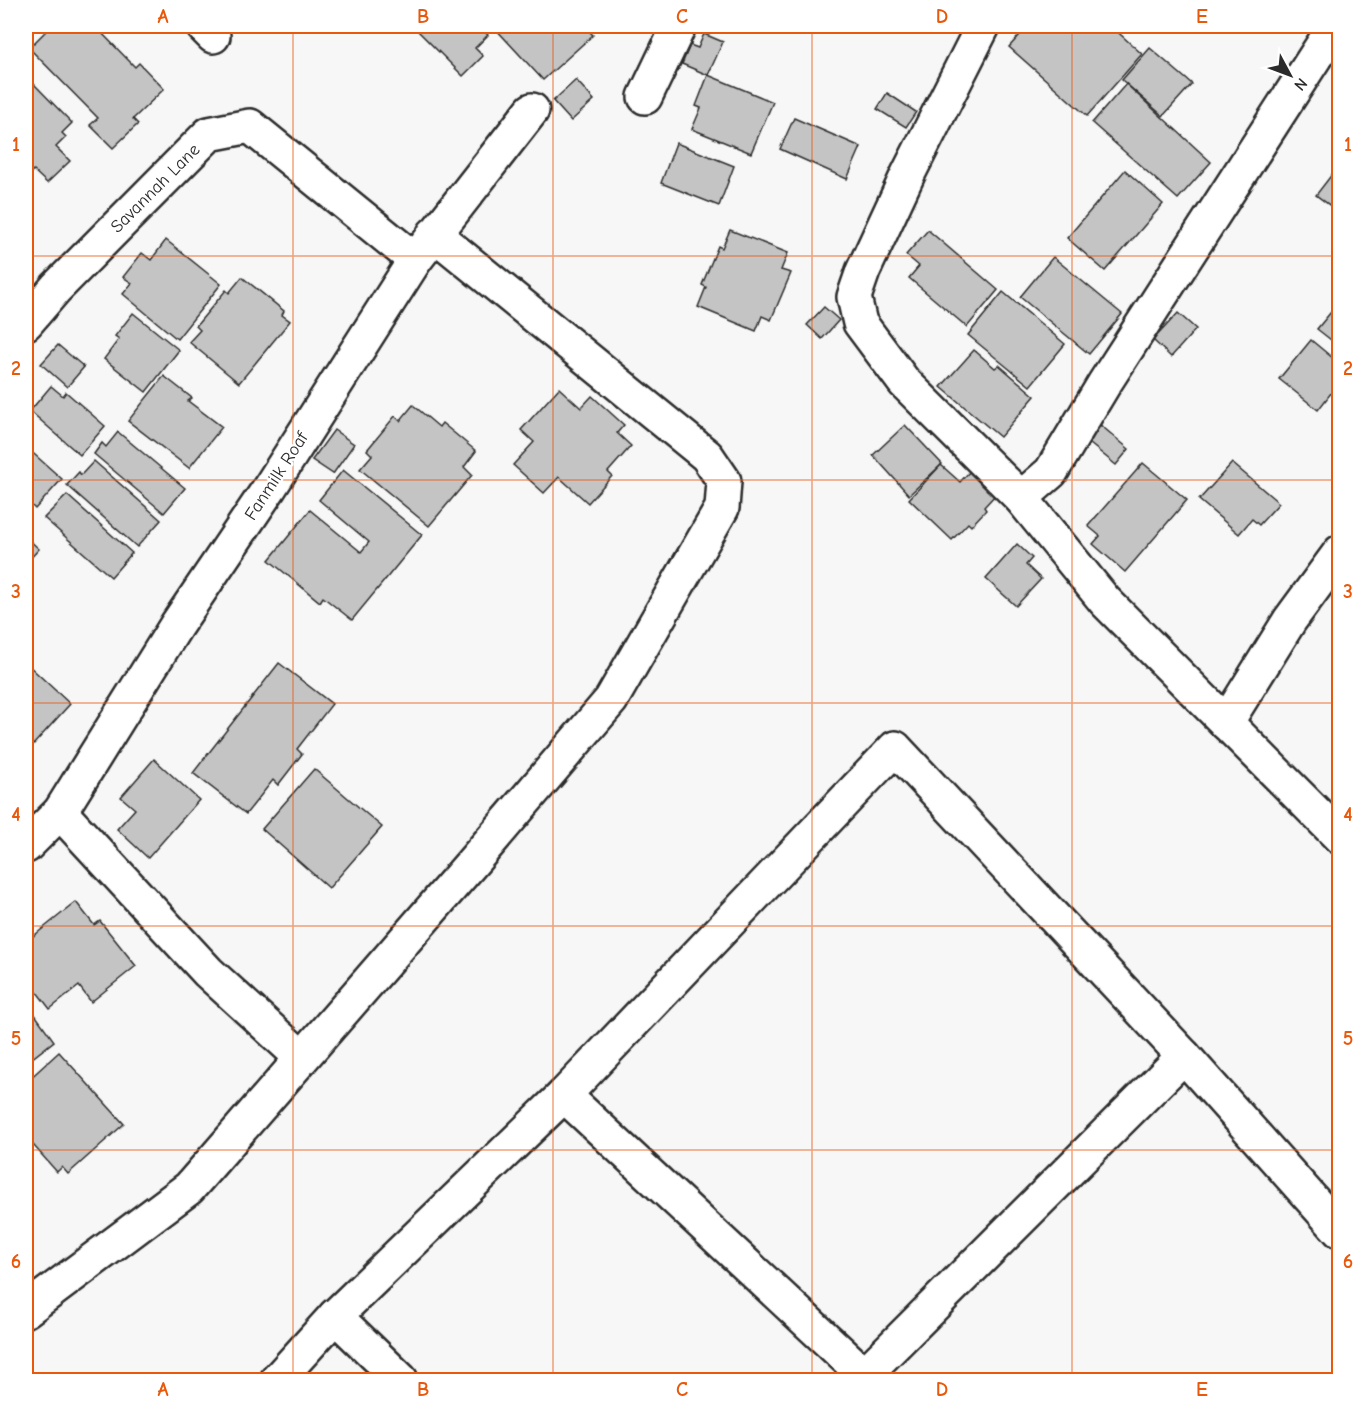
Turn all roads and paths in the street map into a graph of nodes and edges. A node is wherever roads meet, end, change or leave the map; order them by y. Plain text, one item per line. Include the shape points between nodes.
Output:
1 (679, 26) edge
2 (983, 26) edge
3 (1335, 26) edge
4 (645, 97) dead end
5 (532, 110) dead end
6 (434, 234) junction
7 (415, 260) junction
8 (26, 323) edge
9 (1021, 498) junction
10 (1340, 552) edge
11 (1226, 723) junction
12 (60, 812) junction
13 (1340, 837) edge
14 (26, 846) edge
15 (1184, 1056) junction
16 (301, 1057) junction
17 (564, 1095) junction
18 (1340, 1231) edge
19 (26, 1311) edge
20 (335, 1316) junction
21 (864, 1378) edge
22 (277, 1380) edge
23 (401, 1380) edge

1 - 4 street
2 - 9 street via 908,174 854,297 860,323 904,382
3 - 9 street via 1051,472
5 - 6 street, Fanmilk Roaf
6 - 7 street, Fanmilk Roaf
6 - 16 street via 707,456 724,481 722,508 611,700
7 - 8 street, Savannah Lane via 249,126 210,134
7 - 12 street, Fanmilk Roaf via 176,626
9 - 11 street via 1105,601
10 - 11 street via 1290,620
11 - 13 street
12 - 14 street, Fanmilk Roaf
12 - 16 street via 208,972
15 - 17 street via 895,748
15 - 18 street
15 - 21 street
16 - 19 street via 189,1188
17 - 20 street
17 - 21 street
20 - 22 street
20 - 23 street

